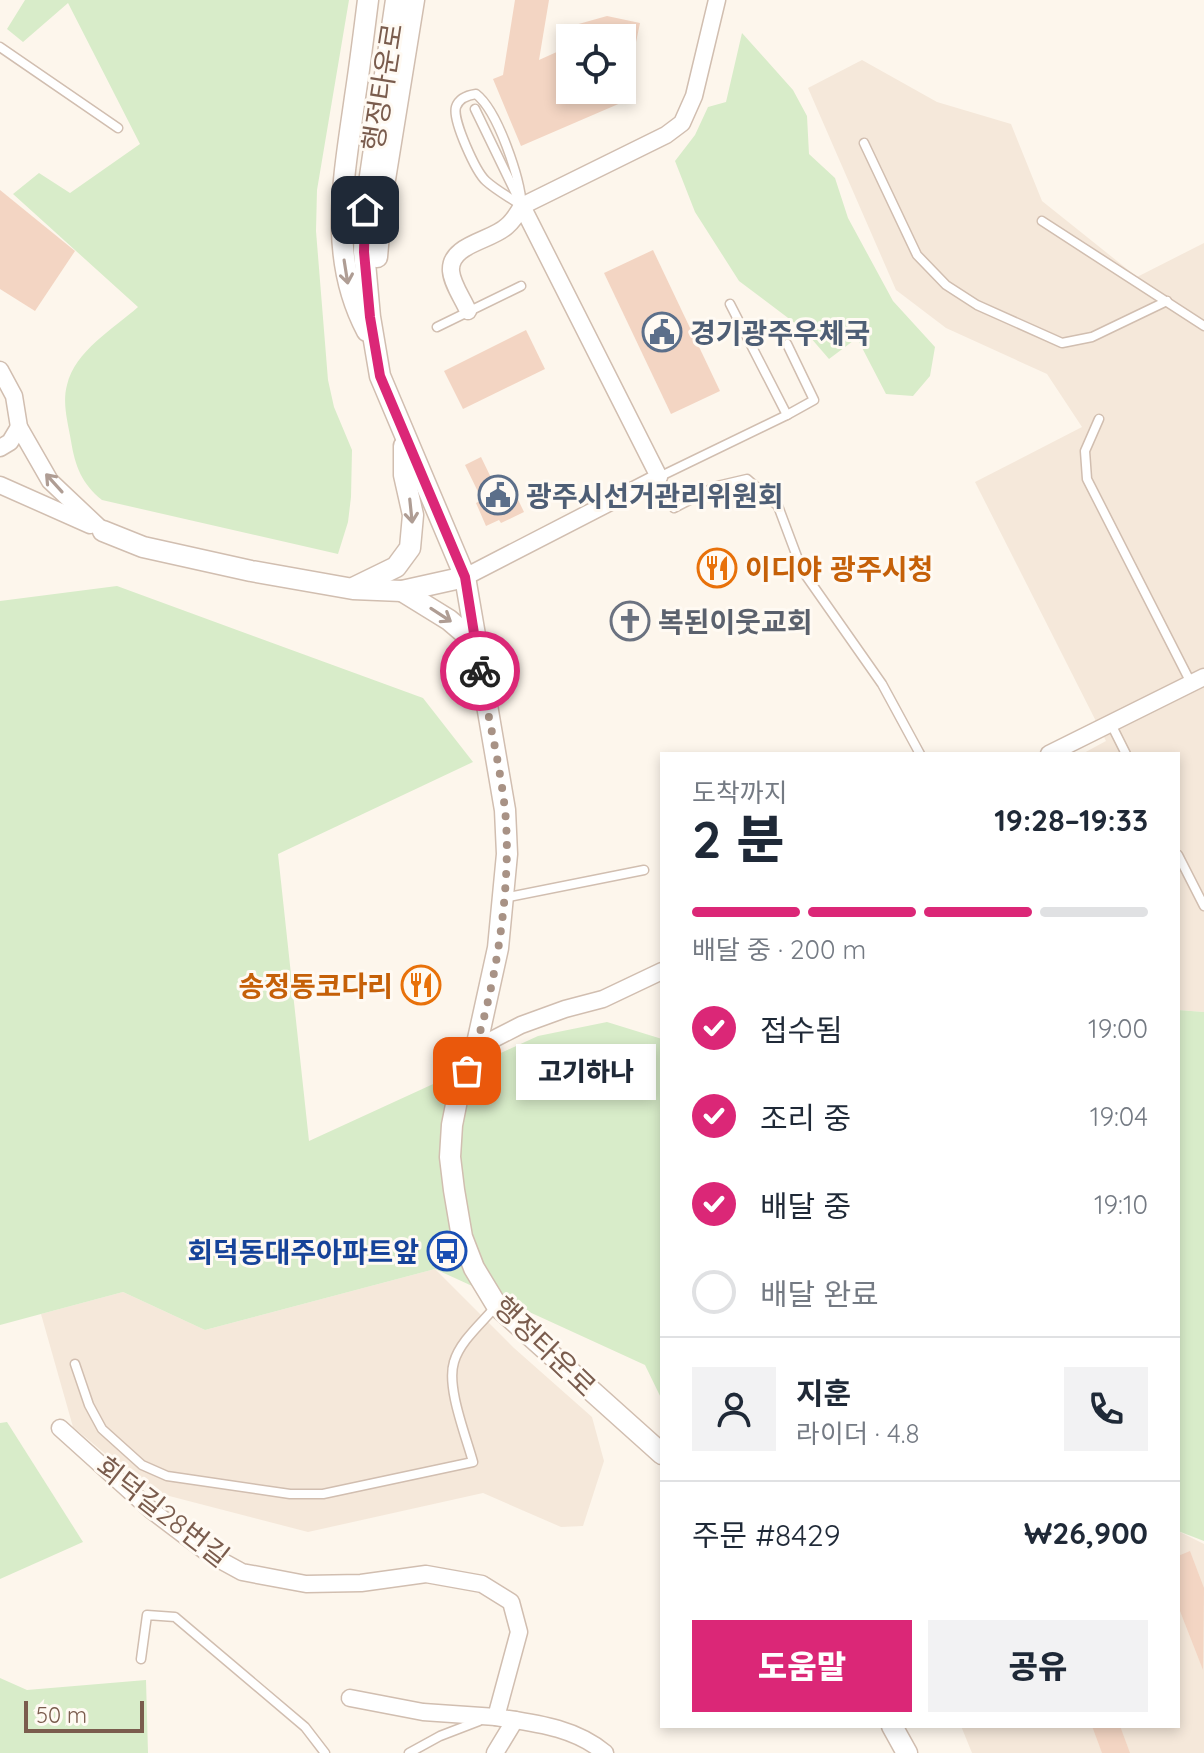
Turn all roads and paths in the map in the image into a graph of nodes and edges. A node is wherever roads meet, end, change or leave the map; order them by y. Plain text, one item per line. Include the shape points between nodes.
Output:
1 (368, 0) edge
2 (396, 0) edge
3 (414, 0) edge
4 (717, 0) edge
5 (0, 47) edge
6 (475, 109) dead end
7 (118, 128) dead end
8 (864, 143) dead end
9 (522, 206) junction
10 (1042, 221) dead end
11 (521, 286) dead end
12 (1167, 301) junction
13 (730, 304) dead end
14 (468, 311) junction
15 (1204, 326) edge
16 (437, 327) dead end
17 (787, 344) dead end
18 (374, 345) junction
19 (0, 370) edge
20 (787, 415) junction
21 (1099, 419) dead end
22 (19, 427) junction
23 (404, 434) junction
24 (0, 448) edge
25 (659, 477) junction
26 (0, 485) edge
27 (103, 531) junction
28 (465, 577) junction
29 (353, 589) junction
30 (402, 591) junction
31 (476, 643) junction
32 (1198, 681) edge
33 (1111, 723) junction
34 (919, 752) edge
35 (1053, 752) edge
36 (1125, 752) edge
37 (1180, 859) edge
38 (644, 870) dead end
39 (503, 898) junction
40 (1204, 906) edge
41 (660, 972) edge
42 (476, 1048) junction
43 (497, 1306) junction
44 (75, 1364) dead end
45 (60, 1428) dead end
46 (660, 1452) edge
47 (141, 1659) dead end
48 (350, 1698) dead end
49 (496, 1717) junction
50 (515, 1720) junction
51 (893, 1728) edge
52 (325, 1753) edge
53 (409, 1753) edge
54 (495, 1753) edge
55 (605, 1753) edge
56 (907, 1753) edge

1 -> 18 street via 344,172 343,242 347,284
2 - 18 street, 행정타운로 via 365,210
3 - 18 street via 378,236
4 - 9 street via 694,96 682,123
5 - 7 lane
6 - 9 lane
8 - 12 lane via 917,255 946,285 977,305 1062,343 1092,337
9 - 9 lane via 517,172 486,104 476,94 469,95 460,100 455,114 476,166 485,180
9 - 14 street via 506,228 454,258 452,275
9 - 25 street
10 - 12 lane
11 - 14 lane
12 - 15 lane
13 - 20 lane
14 - 16 lane
17 - 20 lane via 814,400
18 - 23 street, 행정타운로 via 380,376
19 - 22 street via 14,396
20 - 25 lane
21 - 32 lane via 1085,451 1087,479
22 - 24 street
27 -> 22 street via 50,481
23 - 28 street, 행정타운로
23 -> 29 street via 404,475 413,515 410,548 396,567
25 - 28 street
25 - 34 lane via 674,508 717,486 747,479 778,506 802,570 882,684
26 - 27 street
27 - 29 street via 143,547
28 - 30 street
28 - 31 street, 행정타운로
29 - 30 street
30 -> 31 street
31 - 39 street, 행정타운로 via 505,810
32 - 33 street
33 - 35 street
33 - 36 lane
37 - 40 lane
38 - 39 lane
39 - 42 street, 행정타운로
41 - 42 street
42 - 43 street, 행정타운로 via 458,1095 450,1157 462,1237
43 - 44 lane via 453,1363 452,1383 473,1462 323,1494 167,1476 142,1465 102,1429
43 - 46 street, 행정타운로
45 - 49 street, 회덕길28번길 via 151,1510 242,1572 306,1584 426,1574 482,1584 511,1602 519,1632
47 - 52 lane via 147,1615 175,1617 305,1727
48 - 49 street via 423,1712
49 - 50 street
49 - 53 lane via 467,1724
50 - 54 street
50 - 55 street via 555,1727 590,1740
51 - 56 street

